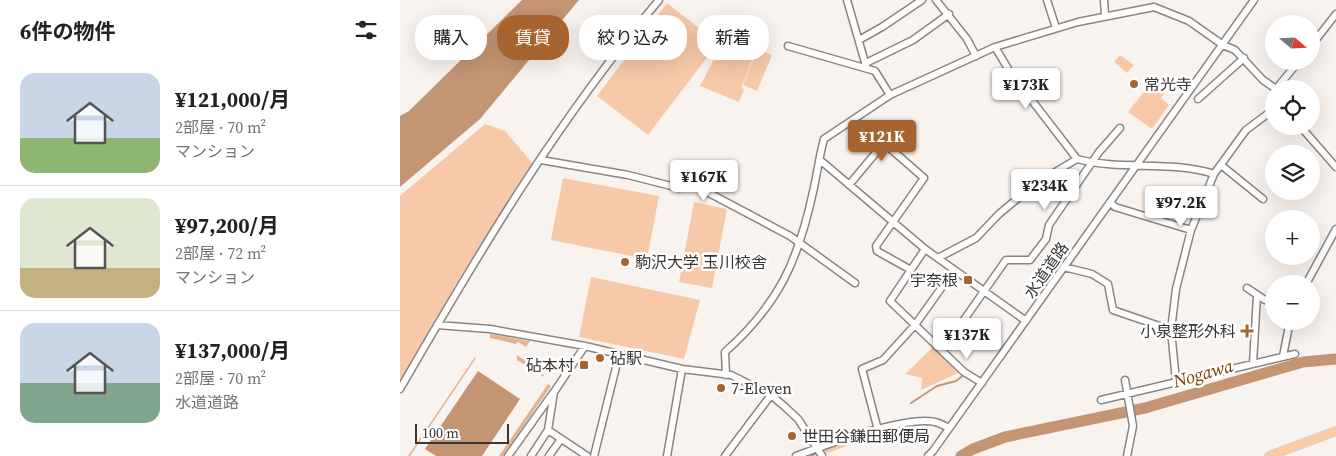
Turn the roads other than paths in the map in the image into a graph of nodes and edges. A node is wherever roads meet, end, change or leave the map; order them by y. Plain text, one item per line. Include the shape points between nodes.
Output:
1 (659, 0) edge
2 (847, 0) edge
3 (922, 0) edge
4 (936, 0) edge
5 (1047, 0) edge
6 (1104, 0) edge
7 (1254, 0) edge
8 (949, 14) junction
9 (1336, 14) edge
10 (1105, 16) junction
11 (1056, 28) junction
12 (1320, 34) edge
13 (859, 40) junction
14 (1223, 45) junction
15 (788, 46) dead end
16 (995, 48) junction
17 (976, 56) junction
18 (1244, 58) junction
19 (866, 65) junction
20 (1292, 70) edge
21 (1283, 80) edge
22 (1265, 81) edge
23 (890, 95) junction
24 (1198, 99) dead end
25 (1265, 116) edge
26 (1120, 128) dead end
27 (906, 129) dead end
28 (1308, 135) edge
29 (884, 144) junction
30 (1077, 159) junction
31 (541, 160) junction
32 (820, 160) junction
33 (1092, 163) junction
34 (1221, 166) junction
35 (1135, 167) junction
36 (1336, 167) edge
37 (1214, 174) junction
38 (849, 185) junction
39 (1263, 199) dead end
40 (1110, 202) junction
41 (893, 222) junction
42 (1336, 229) edge
43 (1191, 230) junction
44 (800, 243) junction
45 (925, 249) junction
46 (938, 258) junction
47 (1064, 267) junction
48 (911, 270) junction
49 (954, 270) junction
50 (1311, 275) edge
51 (855, 282) dead end
52 (1247, 288) dead end
53 (984, 291) junction
54 (1257, 296) junction
55 (1265, 299) edge
56 (1026, 321) junction
57 (437, 325) junction
58 (915, 325) junction
59 (1171, 330) junction
60 (1288, 330) edge
61 (585, 346) junction
62 (942, 351) junction
63 (1295, 354) dead end
64 (619, 355) junction
65 (1283, 356) junction
66 (1253, 363) junction
67 (682, 369) junction
68 (726, 375) junction
69 (1125, 380) dead end
70 (1176, 381) junction
71 (982, 383) junction
72 (400, 389) edge
73 (554, 392) junction
74 (1126, 393) junction
75 (771, 395) junction
76 (1101, 400) dead end
77 (949, 428) junction
78 (548, 430) junction
79 (878, 430) junction
80 (1336, 431) edge
81 (560, 439) junction
82 (818, 449) junction
83 (508, 456) edge
84 (531, 456) edge
85 (549, 456) edge
86 (587, 456) edge
87 (594, 456) edge
88 (667, 456) edge
89 (725, 456) edge
90 (796, 456) edge
91 (822, 456) edge
92 (928, 456) edge
93 (1127, 456) edge
94 (1269, 456) edge

1 - 31 street via 622,44
2 - 13 street
3 - 13 street
4 - 8 street
5 - 11 street
6 - 10 street
7 - 14 street, 水道道路
8 - 17 street
8 - 19 street via 913,40
9 - 12 street
10 - 11 street
10 - 14 street via 1154,7 1189,21
11 - 16 street
13 - 19 street
14 - 18 street
14 - 35 street, 水道道路
15 - 19 street
16 - 17 street
16 - 30 street
17 - 23 street
18 - 22 street
18 - 24 street
19 - 23 street via 876,71
20 - 21 street
23 - 32 street via 826,136
25 - 34 street via 1246,130
26 - 33 street
27 - 29 street
28 - 36 street
29 - 38 street
29 - 41 street via 924,178
30 - 33 street
30 - 46 street via 1036,184 976,238
31 - 44 street via 628,175 679,188 686,182 748,212
31 - 57 street via 494,228
32 - 38 street
32 - 44 street
33 - 35 street
33 - 53 street via 1049,225 1046,239 1030,260 1006,260
34 - 37 street
34 - 39 street
35 - 37 street via 1195,168
35 - 40 street, 水道道路
37 - 43 street
38 - 41 street
40 - 43 street via 1115,207
40 - 47 street, 水道道路
41 - 45 street
41 - 48 street via 876,246 877,251
42 - 50 street
43 - 59 street via 1176,289
44 - 51 street
44 - 68 street via 772,301 757,322 724,352
45 - 46 street
45 - 48 street
46 - 49 street
47 - 56 street, 水道道路
47 - 59 street via 1092,274 1108,284 1113,310
48 - 58 street via 890,301
49 - 53 street
49 - 58 street
52 - 54 street
53 - 56 street
53 - 62 street
54 - 55 street
54 - 66 street
56 - 71 street, 水道道路
57 - 61 street via 490,329
57 - 72 street
58 - 62 street
58 - 79 street via 884,360 862,369
59 - 70 street
60 - 65 street
61 - 64 street
61 - 73 street
62 - 71 street via 964,372
63 - 65 street
64 - 67 street
64 - 87 street
65 - 66 street
66 - 70 street
67 - 68 street
67 - 88 street
68 - 75 street
69 - 74 street
70 - 74 street
71 - 77 street, 水道道路
73 - 78 street
73 - 83 street
74 - 76 street
74 - 93 street via 1133,426
75 - 82 street via 798,419
75 - 89 street
77 - 79 street via 928,421
77 - 92 street, 水道道路
78 - 81 street
78 - 84 street
79 - 82 street
80 - 94 main road
81 - 85 street
81 - 86 street
82 - 90 street
82 - 91 street

